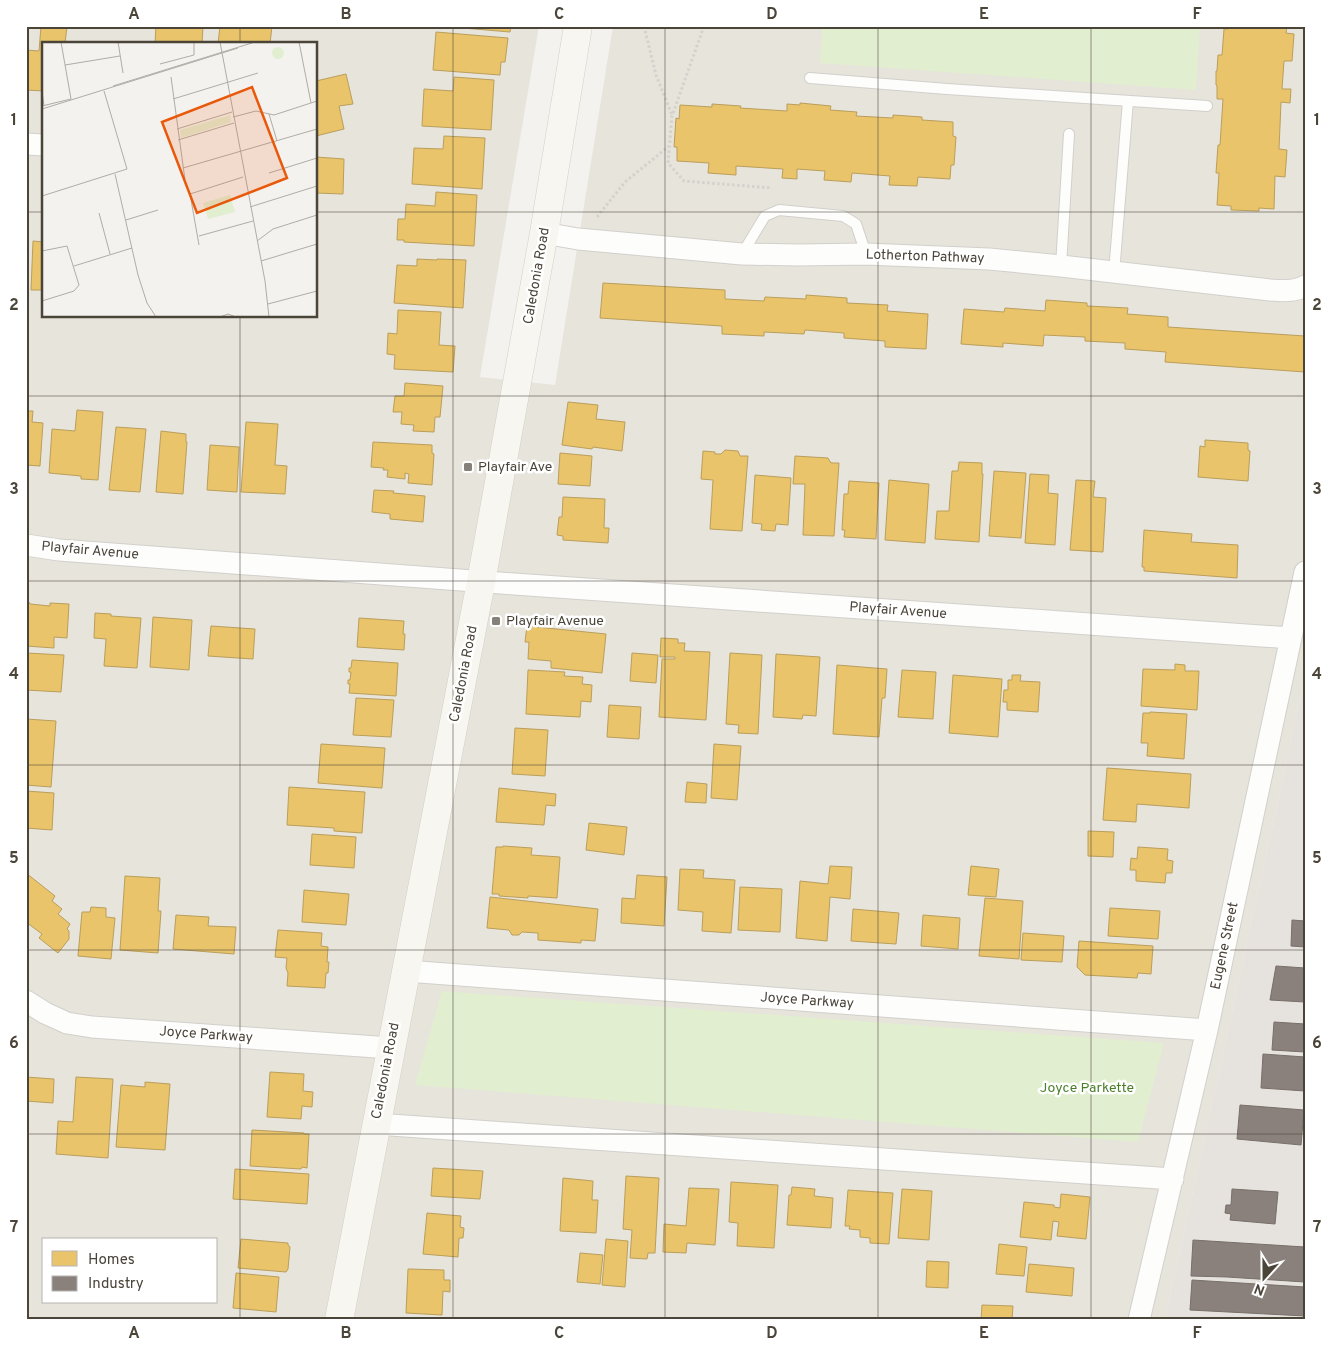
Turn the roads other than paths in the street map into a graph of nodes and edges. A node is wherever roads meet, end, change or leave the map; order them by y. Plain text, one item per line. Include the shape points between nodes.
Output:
1 (578, 26) edge
2 (810, 78) dead end
3 (1128, 101) junction
4 (1208, 106) dead end
5 (1069, 134) dead end
6 (26, 144) edge
7 (42, 145) edge
8 (544, 233) junction
9 (742, 254) junction
10 (866, 254) junction
11 (1061, 266) junction
12 (1114, 273) junction
13 (1304, 288) edge
14 (26, 545) edge
15 (1305, 572) edge
16 (482, 582) junction
17 (1290, 638) junction
18 (406, 971) junction
19 (26, 1001) edge
20 (1207, 1030) junction
21 (391, 1048) junction
22 (376, 1124) junction
23 (1173, 1179) junction
24 (339, 1320) edge
25 (1139, 1320) edge

1 - 8 street, Caledonia Road
2 - 3 lane
3 - 4 lane
3 - 12 lane
5 - 11 lane
6 - 7 street
8 - 9 street, Lotherton Pathway
8 - 16 street, Caledonia Road
9 - 10 street, Lotherton Pathway
9 - 10 lane via 765,216 780,210 843,216 856,224
10 - 11 street, Lotherton Pathway via 989,259
11 - 12 street, Lotherton Pathway
12 - 13 street, Lotherton Pathway via 1270,290
14 - 16 street, Playfair Avenue
15 - 17 street, Eugene Street
16 - 17 street, Playfair Avenue
16 - 18 street, Caledonia Road
17 - 20 street, Eugene Street
18 - 20 street, Joyce Parkway
18 - 21 street, Caledonia Road
19 - 21 street, Joyce Parkway via 66,1023 92,1027
20 - 23 street, Eugene Street
21 - 22 street, Caledonia Road
22 - 23 street
22 - 24 street, Caledonia Road
23 - 25 street, Eugene Street

